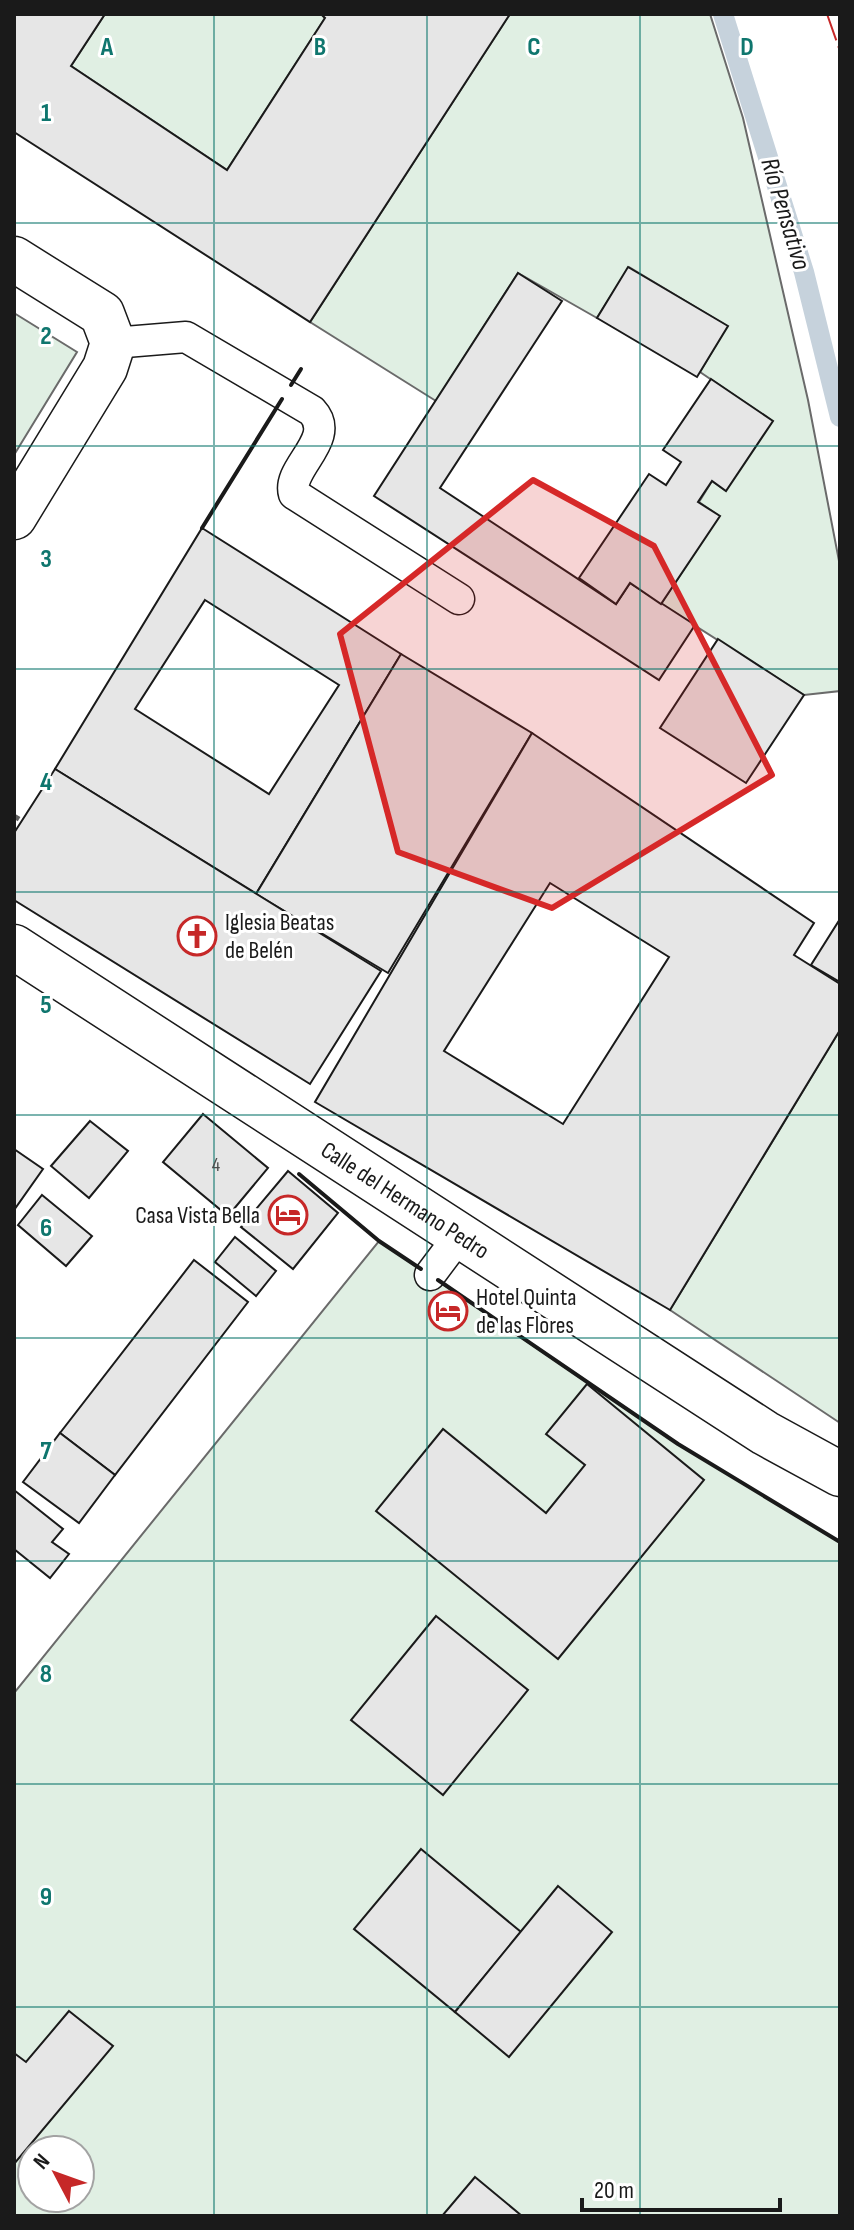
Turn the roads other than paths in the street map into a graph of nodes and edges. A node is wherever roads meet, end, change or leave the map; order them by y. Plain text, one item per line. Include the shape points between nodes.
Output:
1 (14, 259) edge
2 (113, 343) junction
3 (14, 517) edge
4 (459, 599) dead end
5 (14, 947) edge
6 (460, 1235) junction
7 (430, 1275) dead end
8 (840, 1474) edge

1 - 2 street via 102,314
2 - 3 street via 105,368
2 - 4 lane via 186,337 312,411 319,429 292,485 294,494
5 - 6 street, Calle del Hermano Pedro
6 - 7 lane
6 - 8 street, Calle del Hermano Pedro via 765,1433

